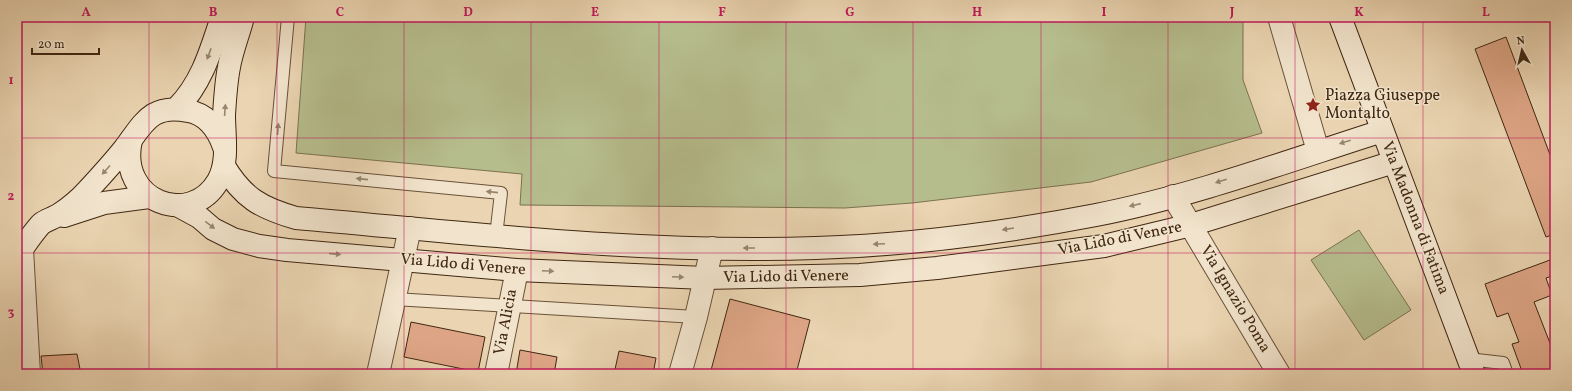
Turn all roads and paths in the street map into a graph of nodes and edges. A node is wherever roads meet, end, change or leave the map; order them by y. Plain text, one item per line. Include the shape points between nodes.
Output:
1 (222, 17) edge
2 (243, 17) edge
3 (288, 17) edge
4 (1279, 17) edge
5 (1340, 17) edge
6 (177, 108) junction
7 (1382, 131) junction
8 (131, 140) junction
9 (1318, 151) junction
10 (224, 158) junction
11 (1394, 162) junction
12 (1173, 196) junction
13 (149, 197) junction
14 (177, 205) junction
15 (42, 223) junction
16 (1191, 225) junction
17 (410, 228) junction
18 (496, 236) junction
19 (712, 248) junction
20 (19, 252) edge
21 (404, 260) junction
22 (517, 270) junction
23 (705, 278) junction
24 (394, 299) junction
25 (510, 306) junction
26 (696, 317) junction
27 (1471, 367) edge
28 (29, 374) edge
29 (378, 374) edge
30 (496, 374) edge
31 (680, 374) edge
32 (1279, 374) edge
33 (1507, 374) edge

1 -> 6 street via 202,73 188,98
10 -> 2 street via 224,114 229,66
18 -> 3 lane via 501,193 274,171
4 - 9 street
5 - 7 street, Via Madonna di Fatima
6 - 8 street via 162,110 149,117
6 - 10 street via 194,112 208,120 219,134
7 -> 9 street, Via Lido di Venere
7 - 11 street, Via Madonna di Fatima
8 - 13 street via 129,166 133,178
8 -> 15 street via 87,191 60,214
9 -> 12 street, Via Lido di Venere
10 - 14 street via 218,181 207,194 193,202
10 - 17 street, Via Lido di Venere via 234,183 251,199 274,212 296,218
11 - 16 street, Via Lido di Venere
11 - 27 street, Via Madonna di Fatima
12 - 16 street, Via Ignazio Poma
12 -> 19 street, Via Lido di Venere via 1097,215 974,235 889,244 814,248
13 - 14 street via 162,203
13 - 15 street via 104,203
14 -> 21 street, Via Lido di Venere via 233,239 259,246
15 - 20 street
16 - 23 street, Via Lido di Venere via 1104,246 937,268 860,275
16 - 32 street, Via Ignazio Poma
17 - 18 street, Via Lido di Venere
17 - 21 street
18 - 19 street, Via Lido di Venere via 529,240
19 - 23 street
20 - 28 street
21 - 22 street, Via Lido di Venere
21 - 24 street
22 -> 23 street, Via Lido di Venere
22 - 25 street, Via Alicia
23 - 26 street
24 - 25 lane
24 - 29 street
25 - 26 lane
25 - 30 street, Via Alicia
26 - 31 street
27 - 33 lane via 1503,363

